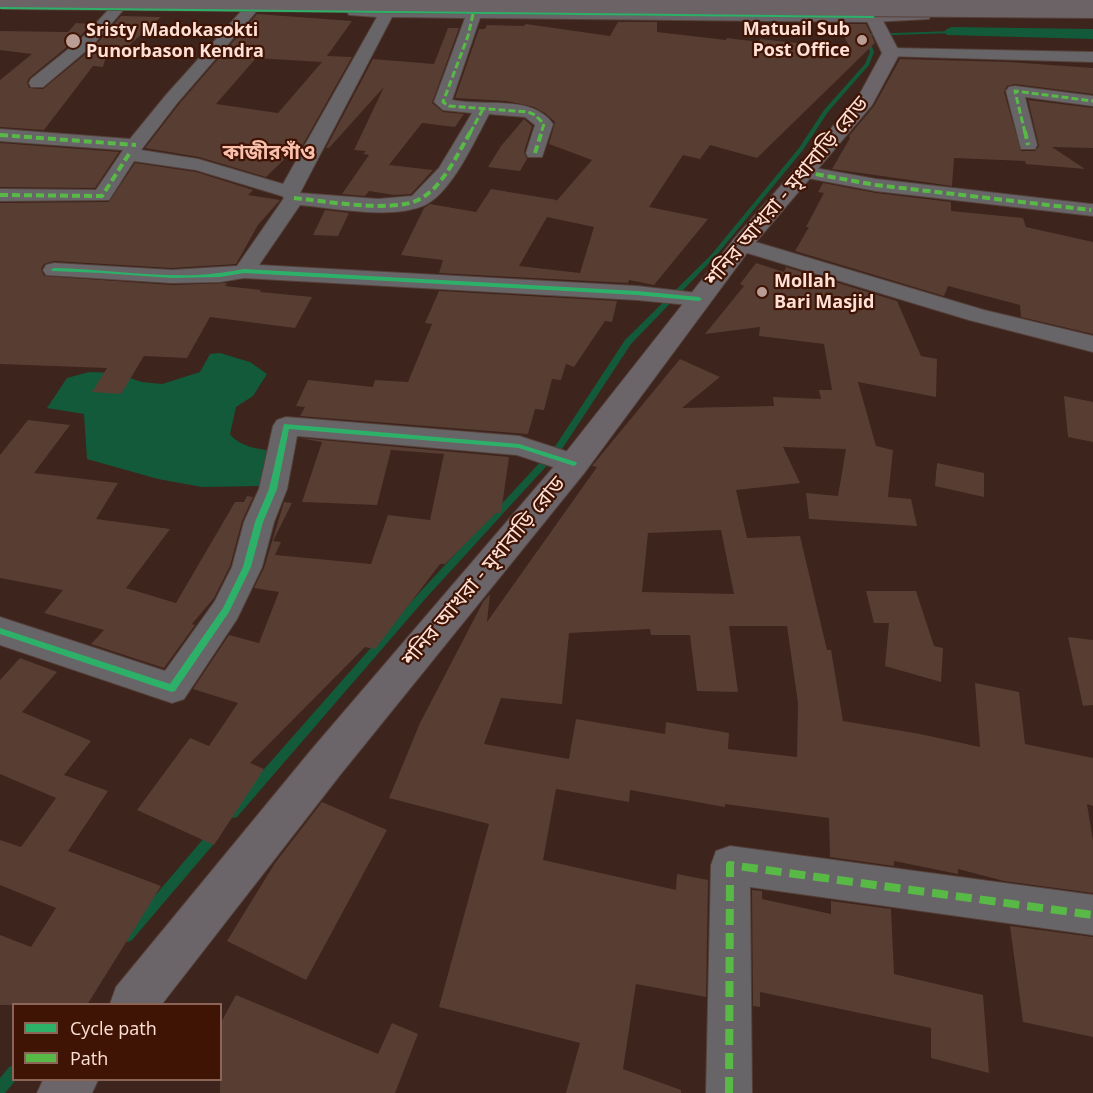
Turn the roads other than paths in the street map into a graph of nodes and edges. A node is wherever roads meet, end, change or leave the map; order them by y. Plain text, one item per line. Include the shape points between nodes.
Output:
1 (1, 0) edge
2 (850, 0) edge
3 (885, 0) edge
4 (1093, 2) edge
5 (0, 8) edge
6 (117, 9) junction
7 (1093, 9) edge
8 (250, 10) junction
9 (387, 12) junction
10 (473, 14) junction
11 (1093, 15) edge
12 (880, 28) edge
13 (1093, 57) edge
14 (38, 82) dead end
15 (1093, 101) edge
16 (483, 109) junction
17 (0, 135) edge
18 (1028, 145) dead end
19 (132, 149) junction
20 (535, 153) dead end
21 (804, 172) junction
22 (0, 195) edge
23 (292, 195) junction
24 (1092, 210) edge
25 (742, 244) junction
26 (54, 270) dead end
27 (244, 271) junction
28 (692, 298) junction
29 (1093, 344) edge
30 (567, 461) junction
31 (0, 631) edge
32 (1093, 915) edge
33 (135, 1003) edge
34 (72, 1081) edge
35 (62, 1093) edge
36 (729, 1093) edge

1 - 7 main road, bridge
2 - 12 street via 859,14
3 - 4 main road
5 - 6 street
6 - 8 street
6 - 14 street via 87,42
8 - 9 street
8 - 19 street
9 - 10 street
9 - 23 street
10 - 12 street
10 - 16 street via 471,30 443,102
11 - 12 main road via 900,14
12 - 13 street
12 - 21 main road, শনির আখরা - মৃধাবাড়ি রোড via 865,101
15 - 18 street via 1015,91
16 - 20 street via 535,115 544,124
16 - 23 street via 449,167 419,200 401,205
17 - 19 street
19 - 22 street via 102,196
19 - 23 street
21 - 24 street via 876,185
21 - 25 main road, শনির আখরা - মৃধাবাড়ি রোড
23 - 27 street
25 - 28 main road, শনির আখরা - মৃধাবাড়ি রোড
25 - 29 street via 977,315
26 - 27 street via 214,278
27 - 28 street
28 - 30 main road, শনির আখরা - মৃধাবাড়ি রোড
30 - 31 street via 519,446 286,426 273,489 247,567 226,610 172,688
30 - 33 main road, শনির আখরা - মৃধাবাড়ি রোড
32 - 36 street via 730,865
34 - 35 main road

